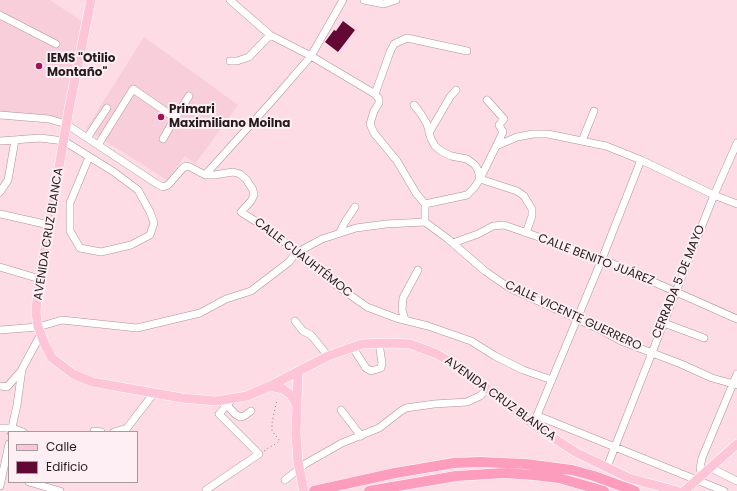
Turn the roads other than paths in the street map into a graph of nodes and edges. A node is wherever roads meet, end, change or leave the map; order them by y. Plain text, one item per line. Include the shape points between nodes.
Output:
1 (91, 0) edge
2 (343, 0) edge
3 (364, 0) edge
4 (396, 0) edge
5 (233, 1) edge
6 (0, 15) edge
7 (270, 35) junction
8 (56, 44) dead end
9 (467, 51) dead end
10 (311, 56) junction
11 (230, 61) dead end
12 (456, 90) dead end
13 (375, 94) junction
14 (189, 96) dead end
15 (487, 100) dead end
16 (414, 105) dead end
17 (107, 108) dead end
18 (594, 111) dead end
19 (0, 115) edge
20 (175, 118) junction
21 (66, 124) junction
22 (429, 133) junction
23 (87, 138) junction
24 (163, 139) dead end
25 (15, 140) junction
26 (0, 141) edge
27 (64, 141) junction
28 (582, 141) junction
29 (737, 143) edge
30 (98, 146) junction
31 (496, 146) junction
32 (89, 156) junction
33 (641, 160) junction
34 (205, 175) junction
35 (480, 179) junction
36 (0, 192) edge
37 (714, 195) junction
38 (425, 204) junction
39 (737, 204) edge
40 (355, 207) dead end
41 (0, 214) edge
42 (425, 222) junction
43 (49, 225) junction
44 (340, 232) junction
45 (526, 233) junction
46 (452, 243) junction
47 (296, 253) junction
48 (602, 259) junction
49 (0, 267) edge
50 (418, 270) dead end
51 (40, 279) junction
52 (677, 292) junction
53 (576, 319) junction
54 (737, 319) edge
55 (405, 320) junction
56 (295, 321) dead end
57 (664, 323) junction
58 (0, 330) edge
59 (40, 331) junction
60 (704, 338) dead end
61 (378, 343) junction
62 (353, 348) junction
63 (651, 352) junction
64 (328, 356) junction
65 (22, 369) junction
66 (298, 372) junction
67 (737, 374) edge
68 (552, 380) junction
69 (735, 385) edge
70 (0, 386) edge
71 (270, 386) junction
72 (487, 388) junction
73 (154, 393) junction
74 (230, 402) junction
75 (296, 406) junction
76 (341, 410) dead end
77 (251, 411) dead end
78 (538, 416) junction
79 (533, 425) junction
80 (0, 428) edge
81 (12, 430) edge
82 (117, 431) edge
83 (360, 436) junction
84 (737, 444) edge
85 (8, 447) edge
86 (615, 447) junction
87 (0, 453) edge
88 (8, 456) edge
89 (302, 463) junction
90 (608, 467) junction
91 (711, 468) junction
92 (6, 475) edge
93 (699, 478) junction
94 (285, 480) dead end
95 (737, 481) edge
96 (32, 483) edge
97 (0, 486) edge
98 (206, 490) edge
99 (60, 491) edge
100 (304, 491) edge
101 (314, 491) edge
102 (369, 491) edge
103 (604, 491) edge
104 (635, 491) edge
105 (677, 491) edge
106 (684, 491) edge
107 (724, 491) edge

1 - 21 main road, AVENIDA CRUZ BLANCA
2 - 10 street
3 - 4 street via 384,4
5 - 7 street
6 - 8 street
7 - 10 street
7 - 11 street via 249,57
9 - 13 street via 407,38 394,44
10 - 13 street
10 - 34 street
12 - 22 street
13 - 38 street via 379,103 370,124 374,134 397,161
14 - 20 street
15 - 31 street via 504,119 499,125 503,132
16 - 22 street via 427,124
17 - 23 street
18 - 28 street
19 - 21 street via 49,119
20 - 24 street
20 - 30 street via 133,89
21 - 23 street
21 - 27 main road, AVENIDA CRUZ BLANCA
22 - 35 street via 441,151 467,159 475,165
23 - 30 street
25 - 26 street
25 - 27 street via 40,138
25 - 36 street via 8,180
27 - 32 street
27 - 43 main road, AVENIDA CRUZ BLANCA
28 - 31 street via 548,134 533,134 517,137
28 - 33 street via 606,146
29 - 37 street, CERRADA 5 DE MAYO
30 - 34 street via 163,187 186,166
31 - 35 street
32 - 32 street via 138,190 154,223 150,235 131,246 101,252 80,248 70,231 70,203
33 - 37 street
33 - 48 street
34 - 47 street, CALLE CUAUHTÉMOC via 233,172 246,178 254,195 241,212 271,231
35 - 38 street via 467,195
35 - 45 street via 517,191 524,196 532,210
37 - 39 street
37 - 52 street, CERRADA 5 DE MAYO
38 - 42 street
40 - 44 street
41 - 43 street
42 - 44 street via 386,224
42 - 46 street, CALLE VICENTE GUERRERO
43 - 51 main road, AVENIDA CRUZ BLANCA
44 - 47 street
45 - 46 street, CALLE BENITO JUÁREZ via 504,225 493,226
45 - 48 street, CALLE BENITO JUÁREZ
46 - 53 street, CALLE VICENTE GUERRERO via 508,287
47 - 55 street, CALLE CUAUHTÉMOC via 367,308
47 - 59 street via 289,262 251,291 226,299 200,313 137,328 62,320
48 - 52 street, CALLE BENITO JUÁREZ
48 - 53 street
49 - 51 street
50 - 55 street via 403,298 402,310
51 - 59 main road, AVENIDA CRUZ BLANCA via 36,312
52 - 54 street, CALLE BENITO JUÁREZ
52 - 57 street, CERRADA 5 DE MAYO
53 - 63 street, CALLE VICENTE GUERRERO via 621,341
53 - 68 street
55 - 68 street, CALLE CUAUHTÉMOC via 471,341 524,370
56 - 64 street
57 - 60 street
57 - 63 street, CERRADA 5 DE MAYO
58 - 59 street
59 - 65 street
59 - 73 main road, AVENIDA CRUZ BLANCA via 52,358 73,374 92,382
61 - 62 main road, AVENIDA CRUZ BLANCA via 362,344
61 - 62 street via 381,368 371,371 366,368
61 - 72 main road, AVENIDA CRUZ BLANCA via 410,344 437,354
62 - 64 main road, AVENIDA CRUZ BLANCA
63 - 69 street, CALLE VICENTE GUERRERO
63 - 86 street, CERRADA 5 DE MAYO
64 - 66 main road, AVENIDA CRUZ BLANCA
65 - 70 street via 7,388
65 - 81 street
66 - 71 main road, AVENIDA CRUZ BLANCA
66 - 75 main road
67 - 69 street
68 - 78 street
69 - 93 street via 702,458
71 - 74 main road, AVENIDA CRUZ BLANCA
71 - 75 main road via 291,395
72 - 79 main road, AVENIDA CRUZ BLANCA
72 - 83 street via 480,396 467,402 406,408 379,428
73 - 74 main road, AVENIDA CRUZ BLANCA
73 - 82 street via 127,428
74 - 77 street via 234,414 240,417
74 - 98 street via 219,414 259,454
75 - 89 main road via 296,433
76 - 83 street
78 - 79 street
78 - 86 street
79 - 90 main road, AVENIDA CRUZ BLANCA via 577,453
80 - 81 street
83 - 89 street
84 - 91 main road
85 - 87 street
86 - 90 street, CERRADA 5 DE MAYO
86 - 93 street
88 - 92 street
89 - 94 street
89 - 100 main road, bridge
90 - 105 main road, AVENIDA CRUZ BLANCA via 629,478
91 - 93 main road
91 - 95 street
92 - 97 street
93 - 106 main road
93 - 107 street
96 - 99 street
101 - 104 highway via 447,464 480,462 572,470
102 - 103 highway via 456,476 504,473 559,478

